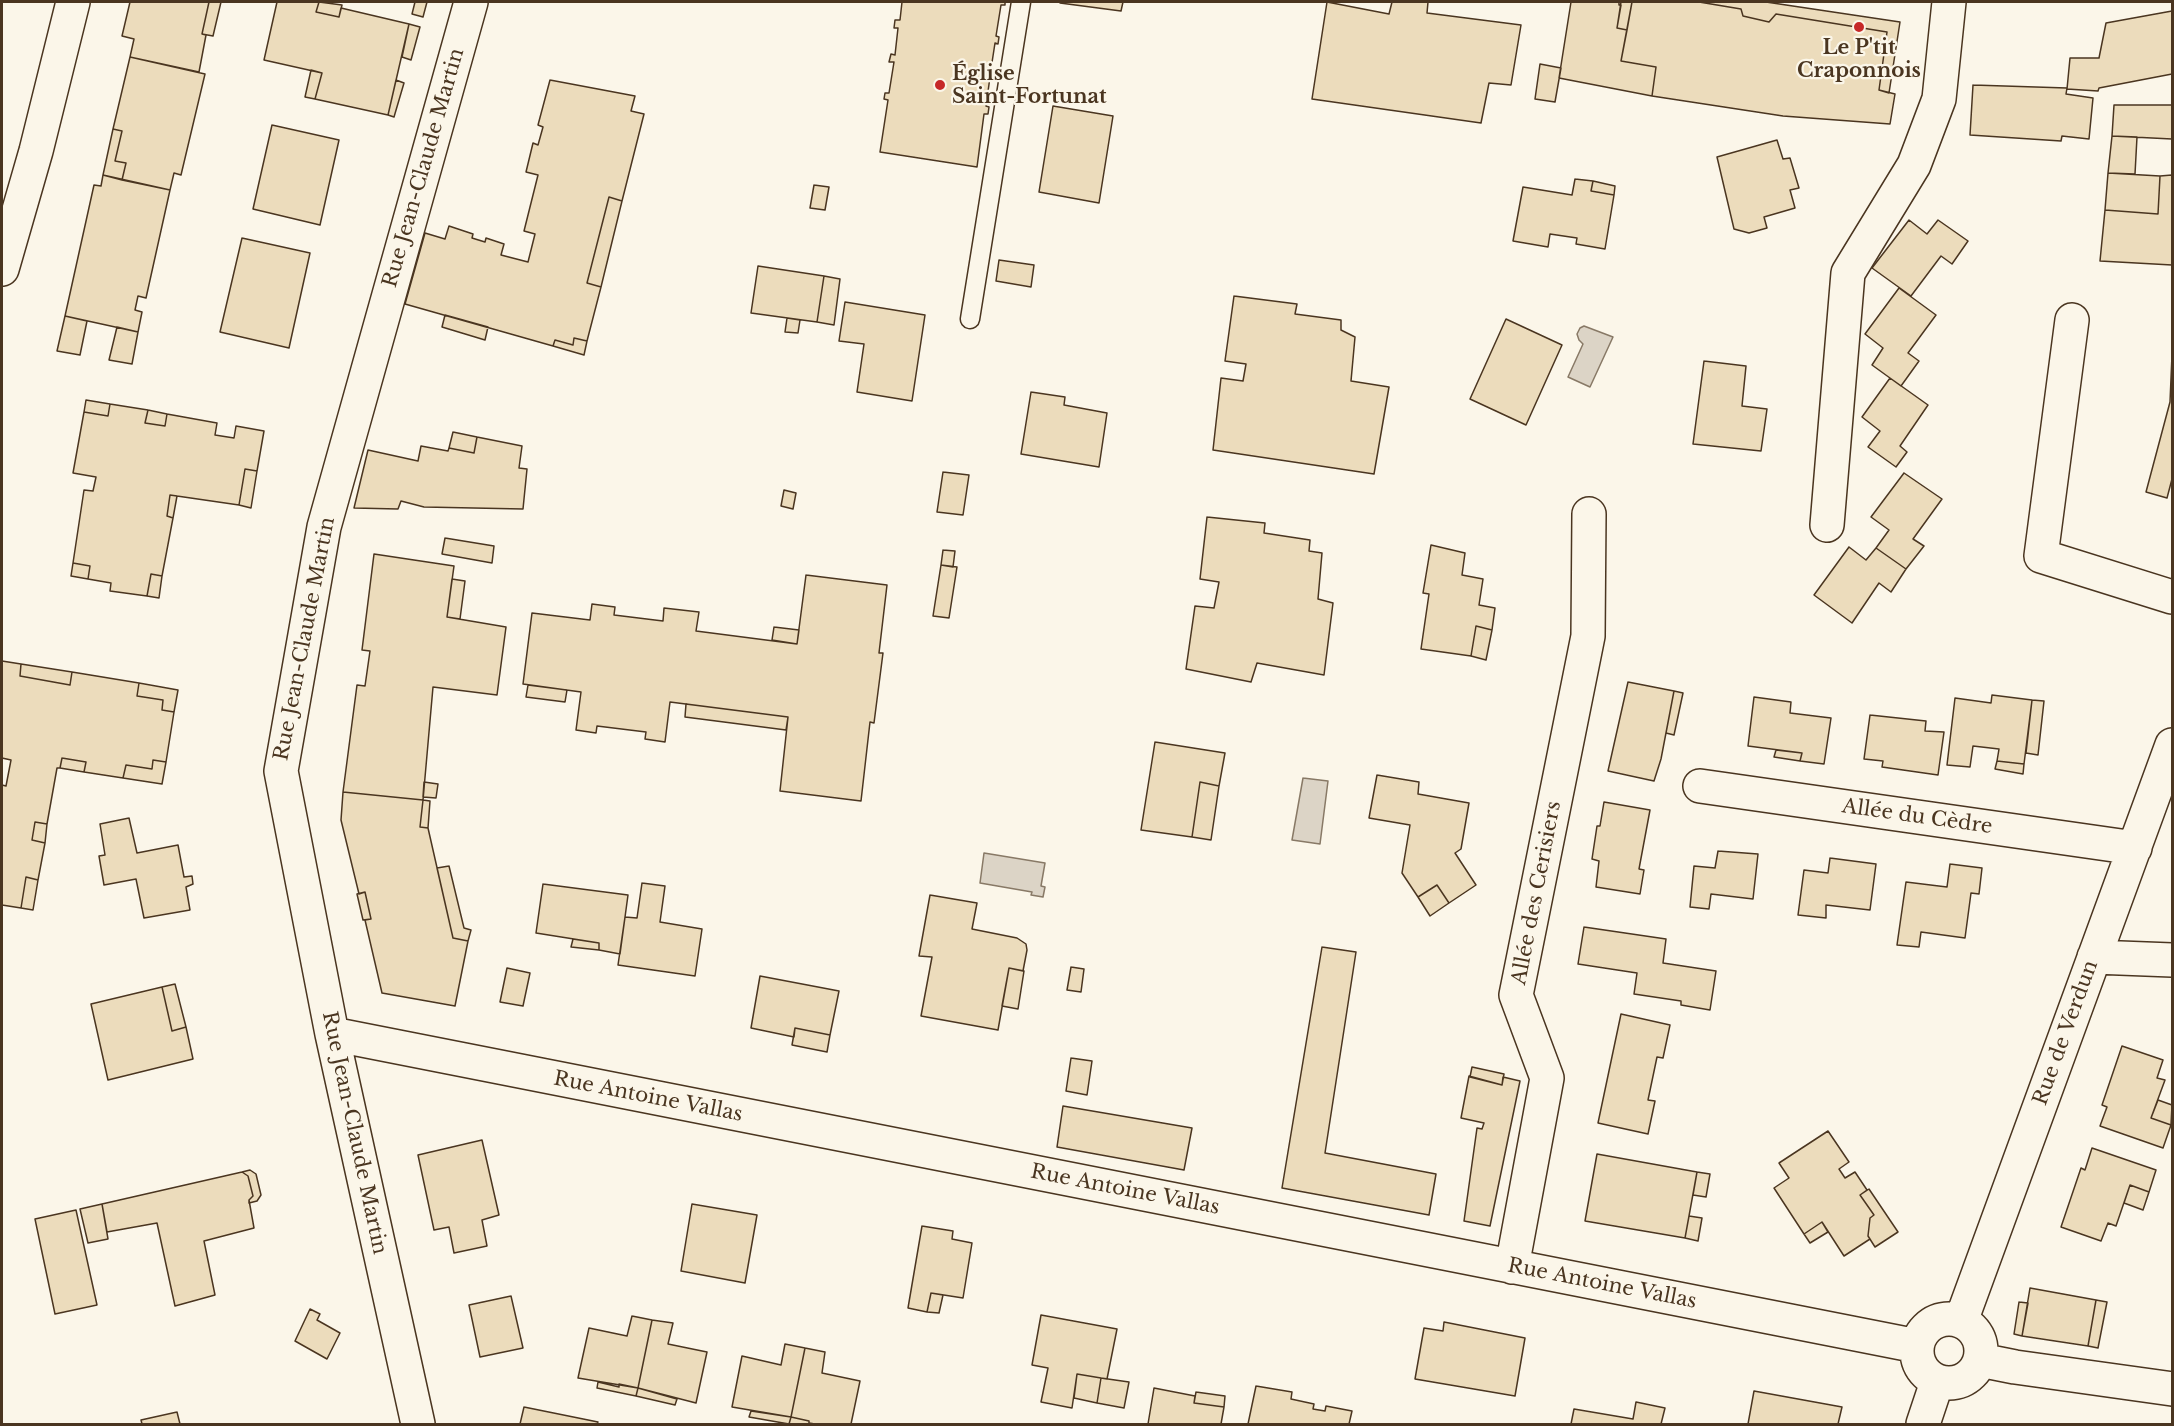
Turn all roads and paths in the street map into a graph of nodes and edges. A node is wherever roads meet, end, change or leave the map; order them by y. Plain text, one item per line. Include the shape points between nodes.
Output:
1 (73, 2) edge
2 (471, 2) edge
3 (1021, 2) edge
4 (1949, 2) edge
5 (2, 269) edge
6 (970, 319) dead end
7 (2072, 320) dead end
8 (1589, 514) dead end
9 (1827, 525) dead end
10 (2172, 597) edge
11 (2172, 745) edge
12 (1700, 786) dead end
13 (2134, 848) junction
14 (2094, 957) junction
15 (2172, 960) edge
16 (332, 1034) junction
17 (1512, 1267) junction
18 (1961, 1321) junction
19 (1917, 1346) junction
20 (1980, 1360) junction
21 (1937, 1382) junction
22 (2172, 1389) edge
23 (418, 1425) edge
24 (1923, 1425) edge

1 - 5 street
2 - 16 street, Rue Jean-Claude Martin via 324,527 281,771
3 - 6 lane
4 - 9 street via 1940,99 1914,165 1848,273
7 - 10 street via 2041,556
8 - 17 street, Allée des Cerisiers via 1588,636 1516,995 1547,1078
11 - 13 street, Rue de Verdun
12 - 13 street, Allée du Cèdre
13 - 14 street, Rue de Verdun
14 - 15 street
14 - 18 street, Rue de Verdun
16 - 17 street, Rue Antoine Vallas
16 - 23 street, Rue Jean-Claude Martin
17 - 19 street, Rue Antoine Vallas
18 - 19 street via 1933,1323
18 - 20 street via 1980,1344
19 - 21 street via 1921,1367
20 - 21 street via 1971,1375 1954,1383
20 - 22 street
21 - 24 street

